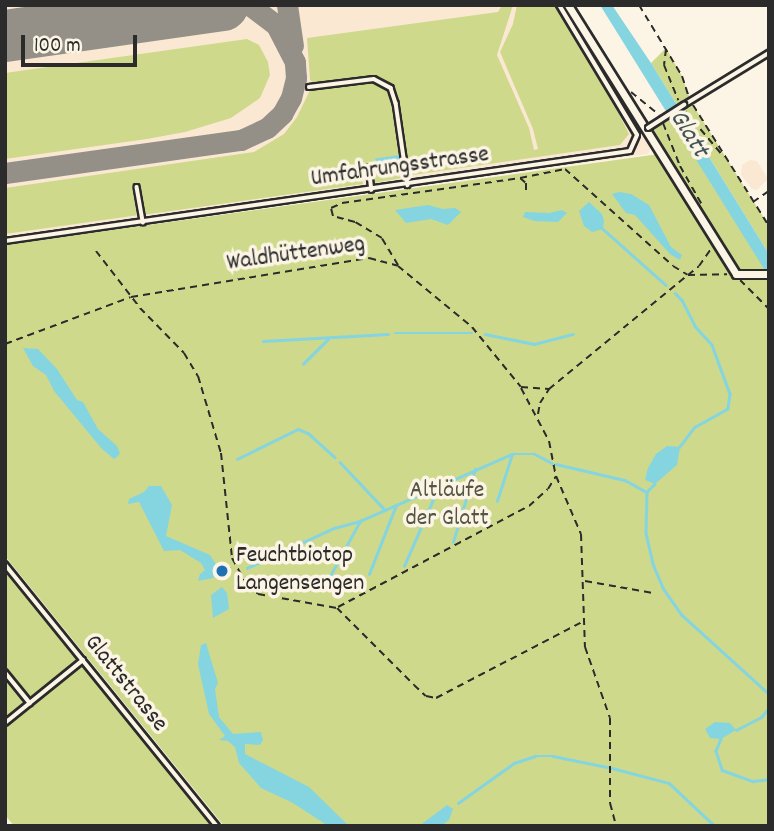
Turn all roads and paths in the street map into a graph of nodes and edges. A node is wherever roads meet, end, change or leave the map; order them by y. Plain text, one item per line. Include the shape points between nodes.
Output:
1 (559, 5) edge
2 (568, 5) edge
3 (639, 5) edge
4 (769, 53) edge
5 (614, 78) junction
6 (309, 87) dead end
7 (691, 102) junction
8 (647, 129) junction
9 (637, 135) junction
10 (369, 167) dead end
11 (532, 177) junction
12 (520, 178) junction
13 (526, 183) junction
14 (408, 185) junction
15 (137, 187) dead end
16 (372, 190) junction
17 (526, 190) dead end
18 (769, 191) edge
19 (753, 201) junction
20 (705, 212) dead end
21 (143, 222) junction
22 (769, 226) edge
23 (711, 236) junction
24 (5, 241) edge
25 (96, 251) dead end
26 (398, 266) junction
27 (736, 274) junction
28 (769, 274) edge
29 (688, 275) junction
30 (131, 297) junction
31 (769, 309) edge
32 (5, 344) edge
33 (521, 387) junction
34 (549, 389) junction
35 (538, 415) junction
36 (556, 476) junction
37 (5, 564) edge
38 (234, 565) junction
39 (223, 570) dead end
40 (584, 580) junction
41 (653, 593) dead end
42 (338, 608) junction
43 (584, 621) junction
44 (83, 660) junction
45 (5, 672) edge
46 (30, 703) junction
47 (5, 723) edge
48 (217, 826) edge
49 (617, 826) edge

1 - 9 lane
2 - 5 street
3 - 7 path via 682,76
4 - 7 lane
5 - 8 street
5 - 20 path via 659,115
6 - 14 lane via 366,79 391,88
7 - 8 lane, bridge
7 - 19 path
8 - 9 lane
8 - 23 street
9 - 14 lane, Umfahrungsstrasse via 634,148 626,153
10 - 16 lane
11 - 12 path
11 - 13 path
11 - 29 path via 565,169
12 - 13 path
12 - 26 path via 331,208 334,216 382,238
13 - 17 path
14 - 16 lane, Umfahrungsstrasse
15 - 21 lane
16 - 21 lane, Umfahrungsstrasse
18 - 19 path
19 - 22 path
21 - 24 lane, Umfahrungsstrasse
23 - 27 street
23 - 29 path via 708,255
25 - 30 path
26 - 30 path, Waldhüttenweg via 355,259
26 - 33 path, Waldhüttenweg via 472,327
27 - 28 street
27 - 29 path
27 - 31 path
29 - 34 path
30 - 32 path, Waldhüttenweg
30 - 38 path via 184,353 198,376 221,453
33 - 34 path
33 - 35 path, Waldhüttenweg
34 - 35 path
35 - 36 path, Waldhüttenweg
36 - 40 path, Waldhüttenweg via 581,534
36 - 42 path via 529,506
37 - 44 lane, Glattstrasse
38 - 39 path
38 - 42 path via 258,594
40 - 41 path
40 - 43 path, Waldhüttenweg
42 - 43 path via 414,685 436,698
43 - 49 path, Waldhüttenweg via 588,662 610,718 610,803
44 - 46 lane
44 - 48 lane, Glattstrasse
45 - 46 lane
46 - 47 lane

